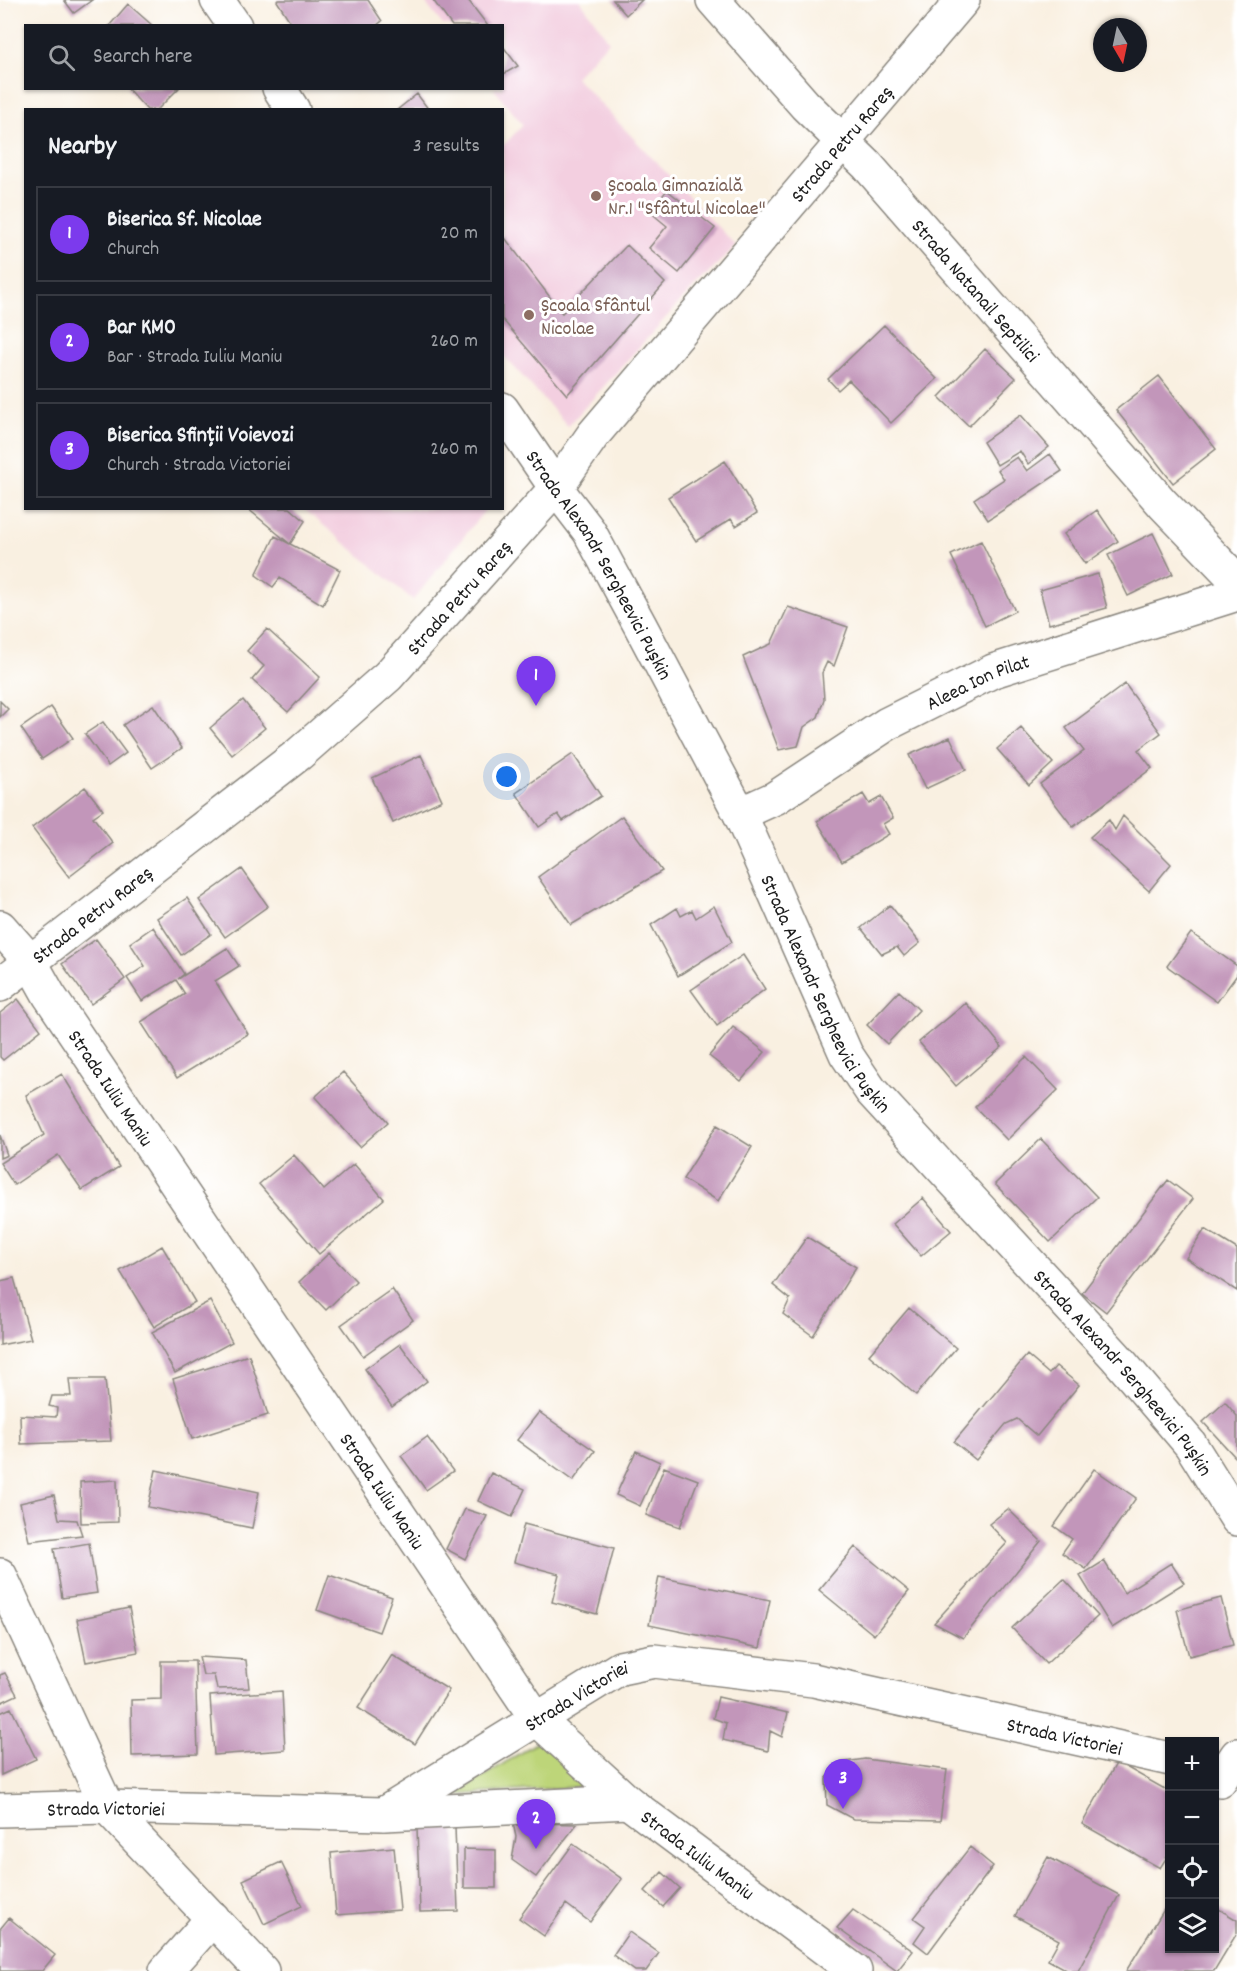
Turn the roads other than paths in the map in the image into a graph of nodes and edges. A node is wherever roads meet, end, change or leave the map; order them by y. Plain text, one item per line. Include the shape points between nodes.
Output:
1 (217, 0) edge
2 (713, 0) edge
3 (963, 0) edge
4 (234, 24) edge
5 (280, 90) edge
6 (292, 108) edge
7 (845, 142) junction
8 (504, 412) edge
9 (556, 488) junction
10 (1237, 581) edge
11 (1237, 594) edge
12 (740, 814) junction
13 (0, 927) edge
14 (30, 961) junction
15 (0, 985) edge
16 (1237, 1519) edge
17 (0, 1575) edge
18 (536, 1718) junction
19 (1165, 1758) edge
20 (628, 1802) junction
21 (108, 1807) junction
22 (0, 1810) edge
23 (383, 1814) junction
24 (213, 1918) junction
25 (166, 1971) edge
26 (262, 1971) edge
27 (855, 1971) edge

1 - 4 street
2 - 7 street, Strada Natanail Septilici via 805,105
3 - 7 street, Strada Petru Rareș
5 - 6 street
7 - 9 street, Strada Petru Rareș via 593,435
7 - 10 street, Strada Natanail Septilici via 1163,504
8 - 9 street, Strada Alexandr Sergheevici Pușkin
9 - 12 street, Strada Alexandr Sergheevici Pușkin via 589,531
9 - 14 street, Strada Petru Rareș via 388,676 344,717
11 - 12 street, Aleea Ion Pilat via 993,671 887,724 775,798
12 - 16 street, Strada Alexandr Sergheevici Pușkin via 846,1054 871,1091 1116,1357 1190,1444
13 - 14 street, Strada Iuliu Maniu
14 - 15 street, Strada Petru Rareș
14 - 18 street, Strada Iuliu Maniu via 49,995
17 - 21 street
18 - 19 street, Strada Victoriei via 620,1668 654,1661 813,1680
18 - 20 street, Strada Iuliu Maniu
18 - 23 street, Strada Victoriei
20 - 23 street
20 - 27 street, Strada Iuliu Maniu
21 - 22 street, Strada Victoriei
21 - 23 street, Strada Victoriei
21 - 24 street
24 - 25 street
24 - 26 street

